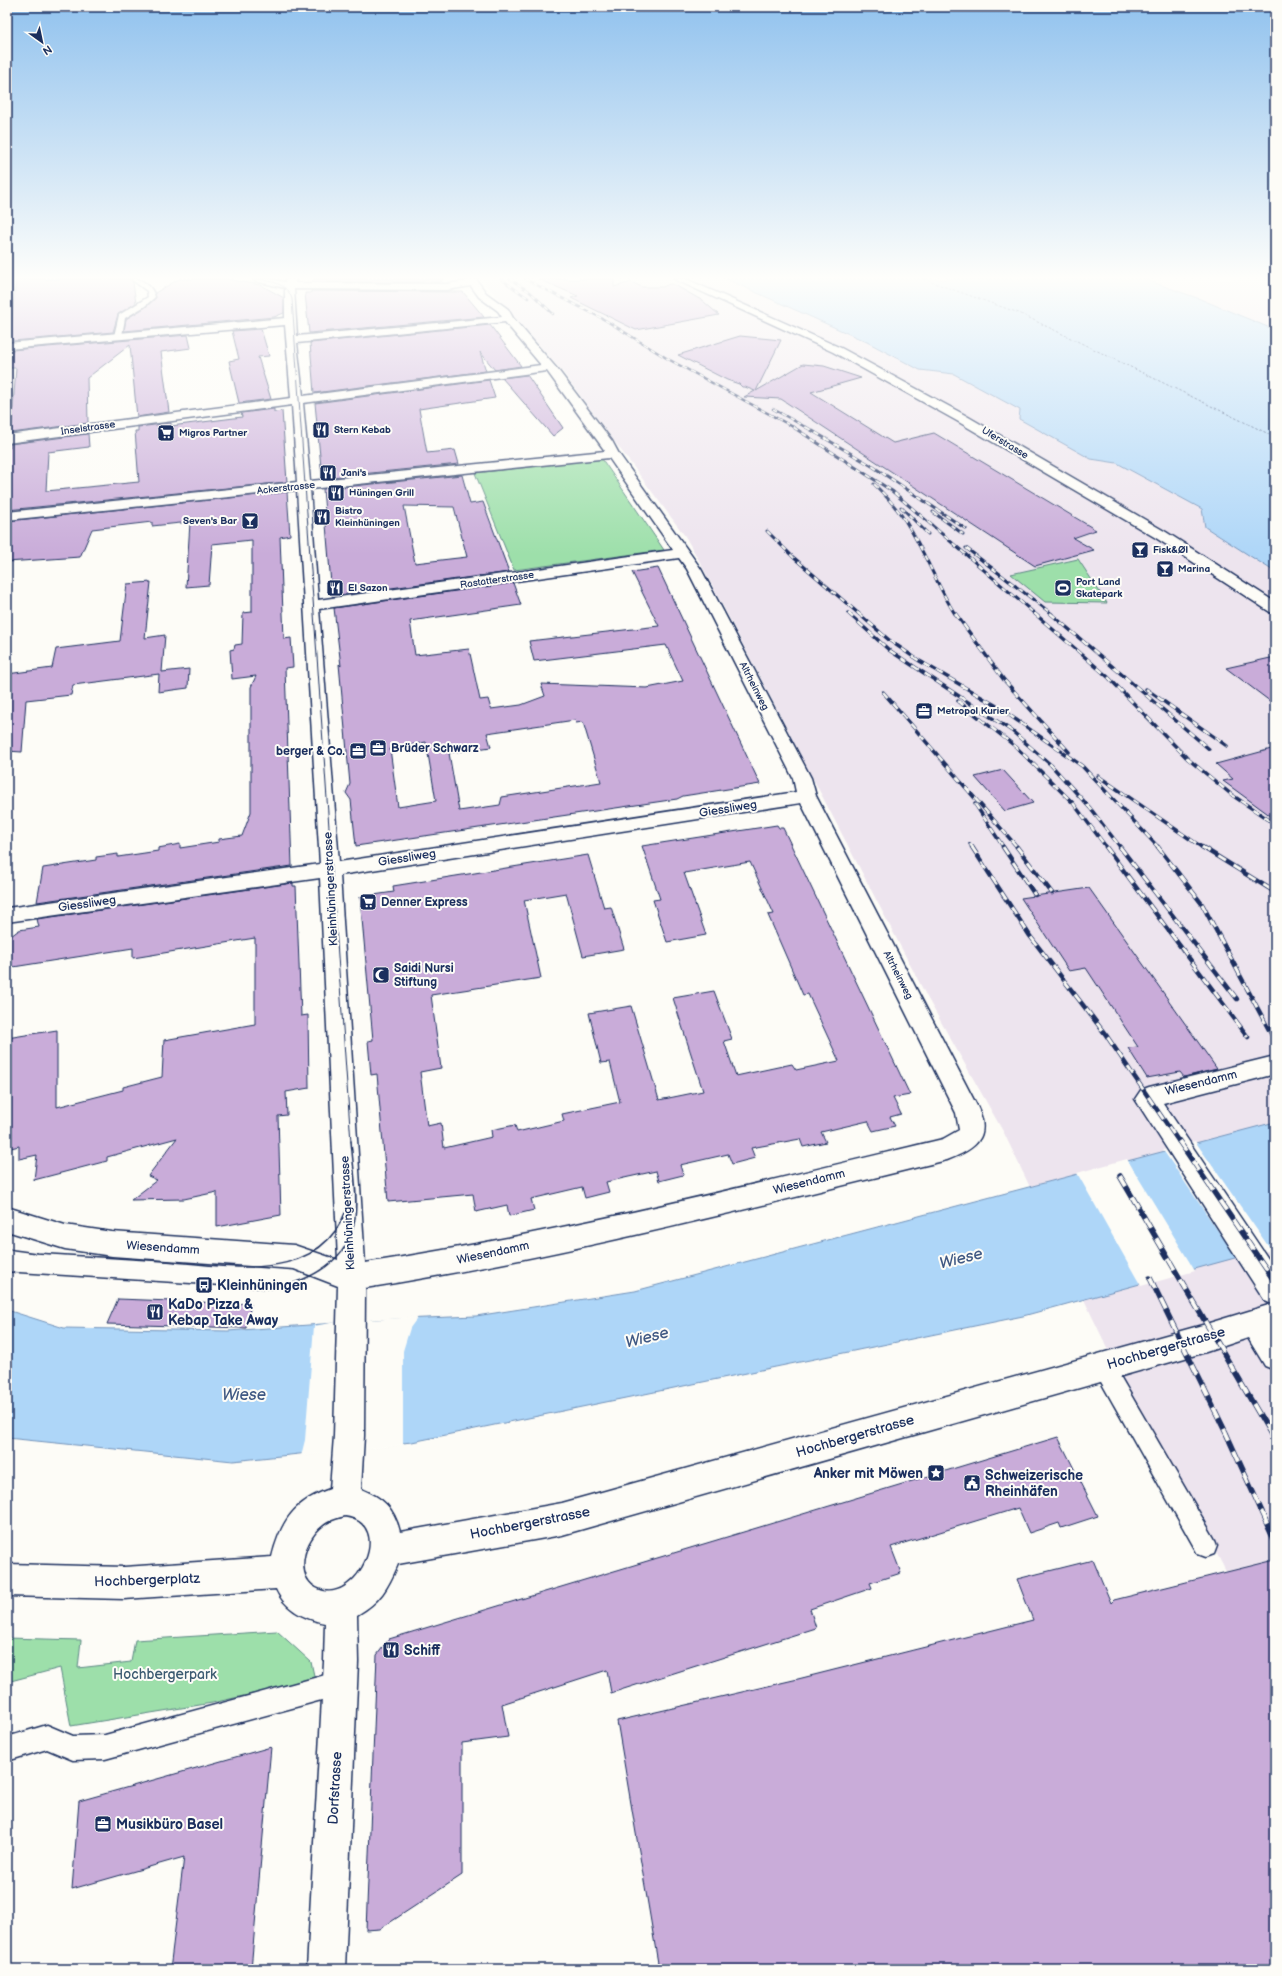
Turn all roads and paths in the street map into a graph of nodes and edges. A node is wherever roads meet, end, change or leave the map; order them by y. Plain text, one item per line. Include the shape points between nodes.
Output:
1 (294, 371) edge
2 (517, 371) edge
3 (552, 371) edge
4 (876, 371) edge
5 (296, 400) junction
6 (7, 439) edge
7 (613, 454) junction
8 (304, 486) junction
9 (7, 516) edge
10 (683, 553) junction
11 (311, 606) junction
12 (1275, 609) edge
13 (807, 796) junction
14 (330, 870) junction
15 (7, 915) edge
16 (1275, 1065) edge
17 (971, 1133) joint
18 (7, 1219) edge
19 (1269, 1283) edge
20 (351, 1291) junction
21 (1265, 1319) edge
22 (1275, 1356) edge
23 (1103, 1366) junction
24 (345, 1491) junction
25 (1206, 1546) dead end
26 (386, 1550) junction
27 (288, 1572) junction
28 (7, 1580) edge
29 (341, 1606) junction
30 (340, 1683) junction
31 (7, 1749) edge
32 (326, 1969) edge

1 - 5 street, Kleinhüningerstrasse
2 - 5 street, Inselstrasse
3 - 7 street, Altrheinweg
4 - 12 street, Uferstrasse via 962,418 1161,535
5 - 6 street, Inselstrasse
5 - 8 street, Kleinhüningerstrasse
7 - 8 street, Ackerstrasse
7 - 10 street, Altrheinweg
8 - 9 street, Ackerstrasse
8 - 11 street, Kleinhüningerstrasse
10 - 11 street, Rastatterstrasse
10 - 13 street, Altrheinweg via 694,569 798,772
11 - 14 street, Kleinhüningerstrasse
13 - 14 street, Giessliweg
13 - 17 street, Altrheinweg via 968,1113 972,1124
14 - 15 street, Giessliweg
14 - 20 street, Kleinhüningerstrasse
16 - 19 street, Wiesendamm via 1147,1099
17 - 20 street, Wiesendamm via 963,1142 947,1149 636,1224 446,1263
18 - 20 street, Wiesendamm via 65,1237 112,1244 294,1257
20 - 24 street, Kleinhüningerstrasse
21 - 22 street
21 - 23 street, Hochbergerstrasse
23 - 25 lane
23 - 26 street, Hochbergerstrasse via 562,1519
24 - 26 street via 371,1510 380,1521 385,1535
24 - 27 street via 332,1503 307,1518 298,1530 287,1558
26 - 29 street via 383,1565 371,1585 354,1601
27 - 28 street, Hochbergerplatz via 124,1583
27 - 29 street via 292,1586 301,1598 312,1606
29 - 30 street, Dorfstrasse
30 - 31 lane via 105,1747 73,1748 47,1737
30 - 32 street, Dorfstrasse

